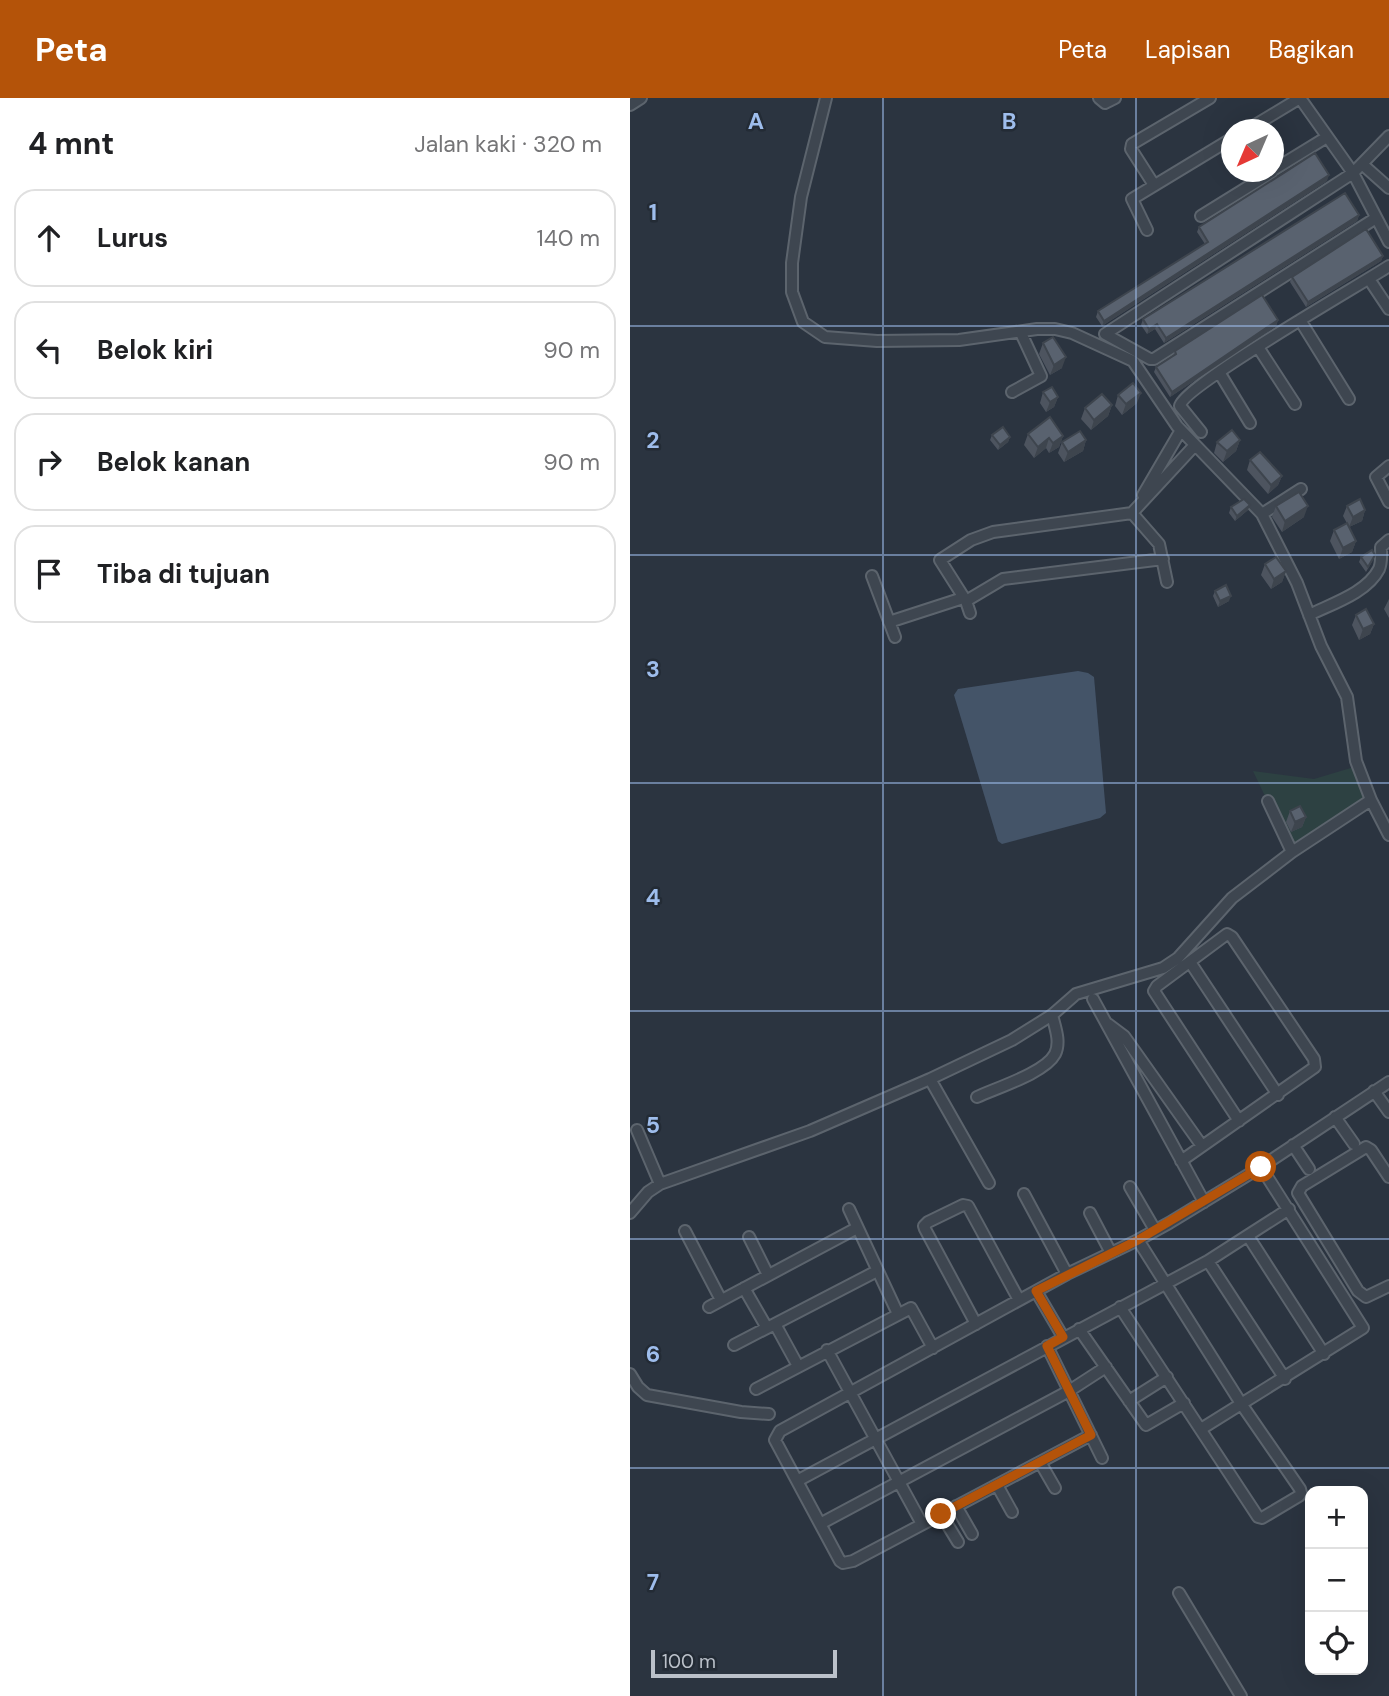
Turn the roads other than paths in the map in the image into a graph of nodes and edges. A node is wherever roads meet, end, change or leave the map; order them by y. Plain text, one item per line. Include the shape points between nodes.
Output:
1 (641, 98) edge
2 (826, 98) edge
3 (1099, 98) edge
4 (1115, 98) edge
5 (1210, 98) edge
6 (1300, 98) edge
7 (630, 105) edge
8 (1265, 119) edge
9 (1389, 136) edge
10 (1327, 137) junction
11 (1221, 145) edge
12 (1284, 164) edge
13 (1362, 164) junction
14 (1353, 173) junction
15 (1255, 182) edge
16 (1154, 185) junction
17 (1389, 188) edge
18 (1201, 216) dead end
19 (1376, 218) junction
20 (1147, 230) dead end
21 (1389, 242) edge
22 (1389, 266) edge
23 (1369, 279) junction
24 (1389, 309) edge
25 (1300, 320) junction
26 (1021, 333) junction
27 (1258, 347) junction
28 (1219, 372) junction
29 (1012, 392) dead end
30 (1349, 399) dead end
31 (1295, 404) dead end
32 (1250, 423) dead end
33 (1181, 430) junction
34 (1201, 432) dead end
35 (1195, 445) junction
36 (1389, 466) edge
37 (1301, 489) dead end
38 (1389, 502) edge
39 (1132, 513) junction
40 (1262, 514) junction
41 (1389, 540) edge
42 (1163, 559) junction
43 (872, 576) dead end
44 (1167, 582) dead end
45 (964, 599) junction
46 (970, 613) dead end
47 (1309, 615) junction
48 (889, 621) junction
49 (895, 637) dead end
50 (1371, 800) junction
51 (1268, 801) dead end
52 (1389, 835) edge
53 (1293, 852) junction
54 (1190, 962) junction
55 (1093, 999) dead end
56 (1052, 1015) junction
57 (1105, 1023) junction
58 (930, 1079) junction
59 (1389, 1082) edge
60 (1374, 1091) junction
61 (1278, 1095) junction
62 (977, 1097) dead end
63 (1389, 1112) edge
64 (1335, 1117) junction
65 (1239, 1121) junction
66 (637, 1130) dead end
67 (1354, 1144) dead end
68 (1293, 1145) junction
69 (1202, 1146) junction
70 (1181, 1161) junction
71 (1261, 1167) junction
72 (1309, 1169) dead end
73 (1389, 1177) edge
74 (989, 1182) dead end
75 (660, 1184) junction
76 (1130, 1187) dead end
77 (1024, 1194) dead end
78 (1204, 1202) junction
79 (849, 1209) dead end
80 (1289, 1209) junction
81 (630, 1213) edge
82 (1090, 1213) dead end
83 (857, 1227) junction
84 (1155, 1230) junction
85 (685, 1231) dead end
86 (1248, 1236) junction
87 (749, 1237) dead end
88 (1138, 1240) junction
89 (1111, 1253) junction
90 (1208, 1261) junction
91 (877, 1270) junction
92 (1067, 1274) junction
93 (768, 1275) junction
94 (1166, 1284) junction
95 (1389, 1286) edge
96 (744, 1288) junction
97 (1036, 1291) junction
98 (721, 1300) junction
99 (1019, 1300) junction
100 (709, 1307) dead end
101 (1120, 1307) junction
102 (898, 1314) junction
103 (976, 1324) junction
104 (771, 1326) junction
105 (1079, 1329) junction
106 (1063, 1337) junction
107 (734, 1345) dead end
108 (1047, 1346) junction
109 (933, 1348) junction
110 (827, 1350) junction
111 (1324, 1354) junction
112 (798, 1366) junction
113 (1106, 1367) junction
114 (630, 1374) edge
115 (1167, 1377) junction
116 (1285, 1379) junction
117 (756, 1389) dead end
118 (1069, 1391) junction
119 (850, 1394) junction
120 (1129, 1401) junction
121 (1184, 1403) junction
122 (1242, 1405) junction
123 (769, 1414) dead end
124 (1201, 1430) junction
125 (1091, 1435) junction
126 (875, 1438) junction
127 (1102, 1458) dead end
128 (1040, 1462) junction
129 (797, 1481) junction
130 (899, 1482) junction
131 (997, 1485) junction
132 (1055, 1488) dead end
133 (956, 1506) junction
134 (1012, 1511) dead end
135 (941, 1514) junction
136 (820, 1524) junction
137 (922, 1524) junction
138 (972, 1534) dead end
139 (958, 1542) dead end
140 (1179, 1593) dead end
141 (1241, 1696) edge

1 - 7 street
2 - 26 street via 801,197 792,263 792,292 803,321 825,337 877,341 959,340
3 - 4 street via 1105,103
5 - 16 street via 1132,144
6 - 8 street
6 - 10 street
9 - 13 street
10 - 12 street
10 - 14 street
11 - 16 street
13 - 14 street
13 - 17 street
14 - 19 street
14 - 19 street via 1105,334 1154,359
15 - 18 street
16 - 20 street via 1132,201
19 - 21 street
22 - 23 street
23 - 24 street
23 - 25 street
25 - 27 street
25 - 30 street
26 - 29 street via 1041,376
26 - 33 street via 1064,331 1130,358
27 - 28 street
27 - 31 street
28 - 32 street
28 - 34 street via 1181,402
33 - 35 street
33 - 39 street
35 - 39 street
35 - 40 street
36 - 38 street via 1377,477
37 - 40 street
39 - 42 street via 1159,544
39 - 45 street via 971,540 940,561
40 - 47 street
41 - 47 street via 1381,547 1377,573 1365,585
42 - 44 street
42 - 45 street via 1003,579
43 - 48 street
45 - 46 street
45 - 48 street
47 - 50 street via 1347,697 1356,761
48 - 49 street
50 - 52 street
50 - 53 street
51 - 53 street
53 - 56 street via 1232,898 1178,958 1163,968 1076,994
54 - 61 street
54 - 61 street via 1222,935 1231,937 1314,1059 1310,1073
54 - 65 street via 1154,992
55 - 57 street
56 - 58 street via 1012,1040
56 - 62 street via 1058,1046 1055,1056 1026,1076
57 - 69 street via 1124,1036
57 - 70 street
58 - 74 street
58 - 75 street via 810,1131
59 - 60 street
60 - 63 street
60 - 64 street
61 - 65 street
64 - 67 street
64 - 68 street
65 - 69 street
66 - 75 street
68 - 71 street
68 - 72 street
69 - 70 street
70 - 78 street
71 - 78 street
71 - 80 street
73 - 95 street via 1366,1147 1302,1186 1298,1193 1358,1291 1366,1297
75 - 81 street
76 - 84 street
77 - 92 street
78 - 84 street
79 - 83 street
80 - 86 street
80 - 111 street via 1363,1328
82 - 89 street
83 - 91 street
83 - 93 street
84 - 88 street
85 - 98 street
86 - 90 street
86 - 111 street
87 - 93 street
88 - 89 street
88 - 94 street
89 - 92 street
90 - 94 street
90 - 116 street
91 - 102 street
91 - 104 street
92 - 97 street
93 - 96 street
94 - 101 street
94 - 122 street
96 - 98 street
96 - 104 street
97 - 99 street
97 - 106 street
98 - 100 street
99 - 103 street
99 - 103 street via 968,1206 928,1222 925,1229
101 - 105 street
101 - 115 street
102 - 109 street via 912,1308
102 - 110 street
103 - 109 street
104 - 107 street
104 - 112 street
105 - 106 street
105 - 113 street
106 - 108 street
108 - 118 street
108 - 126 street
109 - 119 street
110 - 112 street
110 - 119 street
111 - 116 street
112 - 117 street
113 - 118 street
113 - 120 street
114 - 123 street via 647,1395
115 - 120 street
115 - 121 street
116 - 122 street
118 - 125 street
118 - 130 street
119 - 126 street
119 - 129 street via 777,1433 775,1440
120 - 121 street via 1146,1425
121 - 124 street
122 - 124 street
122 - 124 street via 1301,1493 1262,1518
125 - 127 street
125 - 128 street
126 - 129 street
126 - 130 street
128 - 131 street
128 - 132 street
129 - 136 street
130 - 136 street
130 - 137 street
131 - 133 street
131 - 134 street
133 - 135 street
133 - 138 street
135 - 137 street
135 - 139 street
136 - 137 street via 843,1563
140 - 141 street

